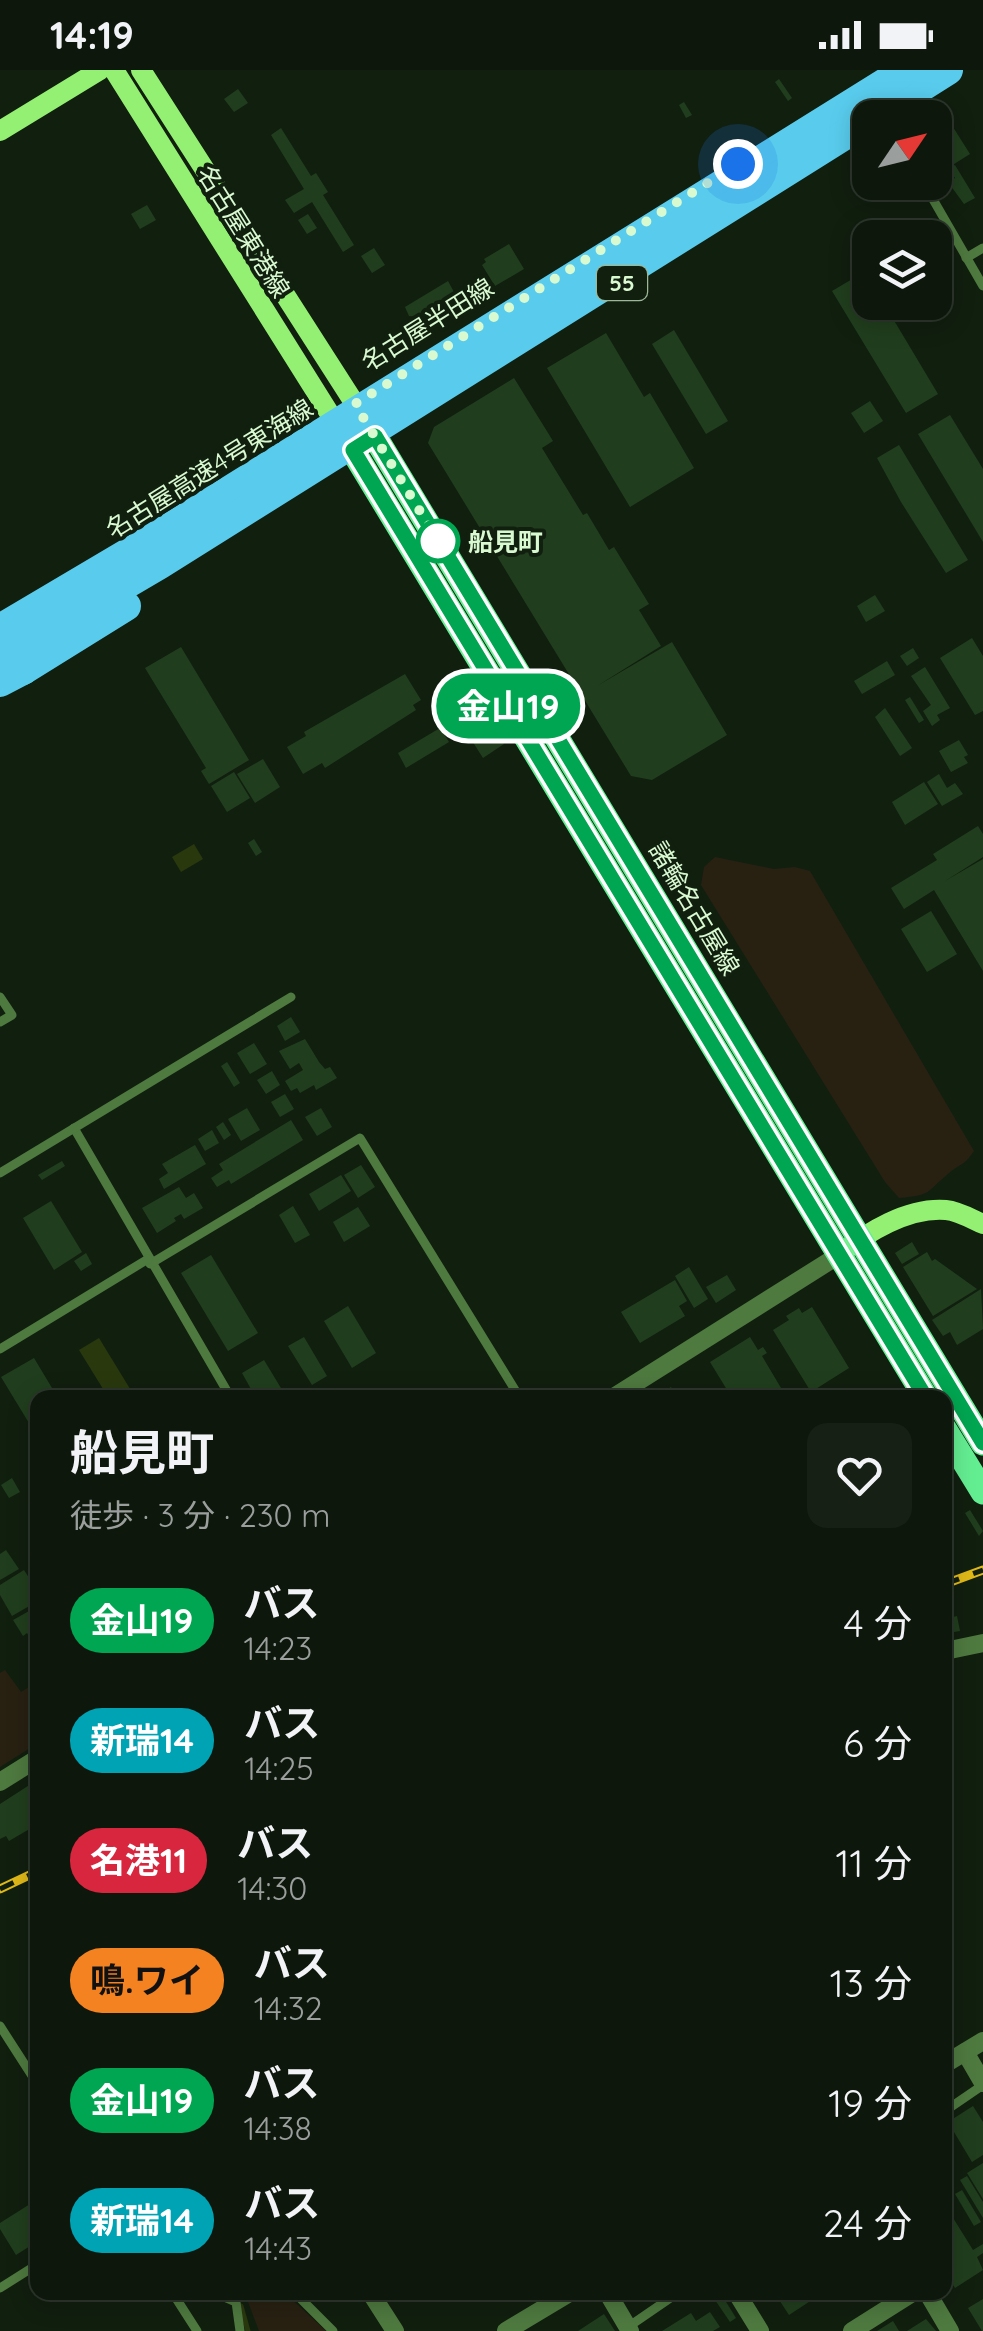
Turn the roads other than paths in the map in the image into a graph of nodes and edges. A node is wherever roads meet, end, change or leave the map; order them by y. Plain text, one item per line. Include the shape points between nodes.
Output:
1 (100, 70) edge
2 (114, 70) edge
3 (141, 70) edge
4 (906, 70) edge
5 (948, 70) edge
6 (965, 70) edge
7 (871, 74) edge
8 (881, 100) edge
9 (900, 100) edge
10 (917, 100) edge
11 (0, 130) edge
12 (852, 130) edge
13 (852, 140) edge
14 (934, 200) edge
15 (983, 248) edge
16 (966, 258) junction
17 (983, 286) edge
18 (344, 412) junction
19 (370, 438) junction
20 (146, 542) junction
21 (0, 617) edge
22 (0, 628) edge
23 (0, 658) edge
24 (0, 682) edge
25 (0, 996) edge
26 (292, 997) dead end
27 (0, 1022) edge
28 (74, 1128) junction
29 (0, 1173) edge
30 (983, 1224) edge
31 (849, 1247) junction
32 (149, 1262) junction
33 (0, 1349) edge
34 (226, 1390) edge
35 (515, 1390) edge
36 (625, 1390) edge
37 (922, 1390) edge
38 (947, 1390) edge
39 (952, 1397) edge
40 (952, 1441) edge
41 (983, 1442) edge
42 (983, 1492) edge
43 (983, 1642) edge
44 (952, 1649) edge
45 (30, 1763) edge
46 (0, 1782) edge
47 (0, 2026) edge
48 (983, 2041) edge
49 (964, 2052) junction
50 (952, 2060) edge
51 (30, 2073) edge
52 (983, 2084) edge
53 (952, 2105) edge
54 (30, 2269) edge
55 (0, 2288) edge
56 (177, 2300) edge
57 (238, 2300) edge
58 (302, 2300) edge
59 (375, 2300) edge
60 (557, 2300) edge
61 (613, 2300) edge
62 (668, 2300) edge
63 (741, 2300) edge
64 (901, 2300) edge
65 (932, 2300) edge
66 (629, 2329) edge
67 (197, 2331) edge
68 (240, 2331) edge
69 (334, 2331) edge
70 (394, 2331) edge
71 (506, 2331) edge
72 (760, 2331) edge
73 (852, 2331) edge
74 (950, 2331) edge

1 - 11 main road
2 - 18 main road, 名古屋東港線
3 - 18 main road, 名古屋東港線
4 - 20 highway, 名古屋高速4号東海線, bridge
5 - 9 highway, bridge
6 - 10 main road
7 - 8 main road
7 - 18 main road, 名古屋半田線 / 55
12 - 19 highway, bridge
13 - 19 main road, 55
14 - 16 lane
15 - 16 lane
16 - 17 lane
18 - 19 main road
18 - 22 main road, 名古屋半田線 / 55
19 - 23 highway, bridge
19 - 24 highway, bridge via 123,608
19 - 31 main road
20 - 21 highway, bridge
20 - 22 highway, 名古屋高速4号東海線, bridge
25 - 27 lane via 12,1015
26 - 28 lane
28 - 29 lane
28 - 32 lane
30 - 31 main road via 947,1210 902,1218
31 - 36 street
31 - 37 main road
31 - 38 main road
32 - 33 lane
32 - 34 lane
32 - 35 lane via 360,1138
39 - 41 main road
40 - 42 main road
43 - 44 street
45 - 46 street
47 - 51 lane
48 - 49 street
49 - 50 street
49 - 52 street
52 - 53 lane
54 - 55 lane
56 - 67 lane
57 - 68 lane
58 - 69 lane
59 - 70 street
60 - 71 street
61 - 66 street
62 - 66 lane
63 - 72 street
64 - 73 street
65 - 74 street

